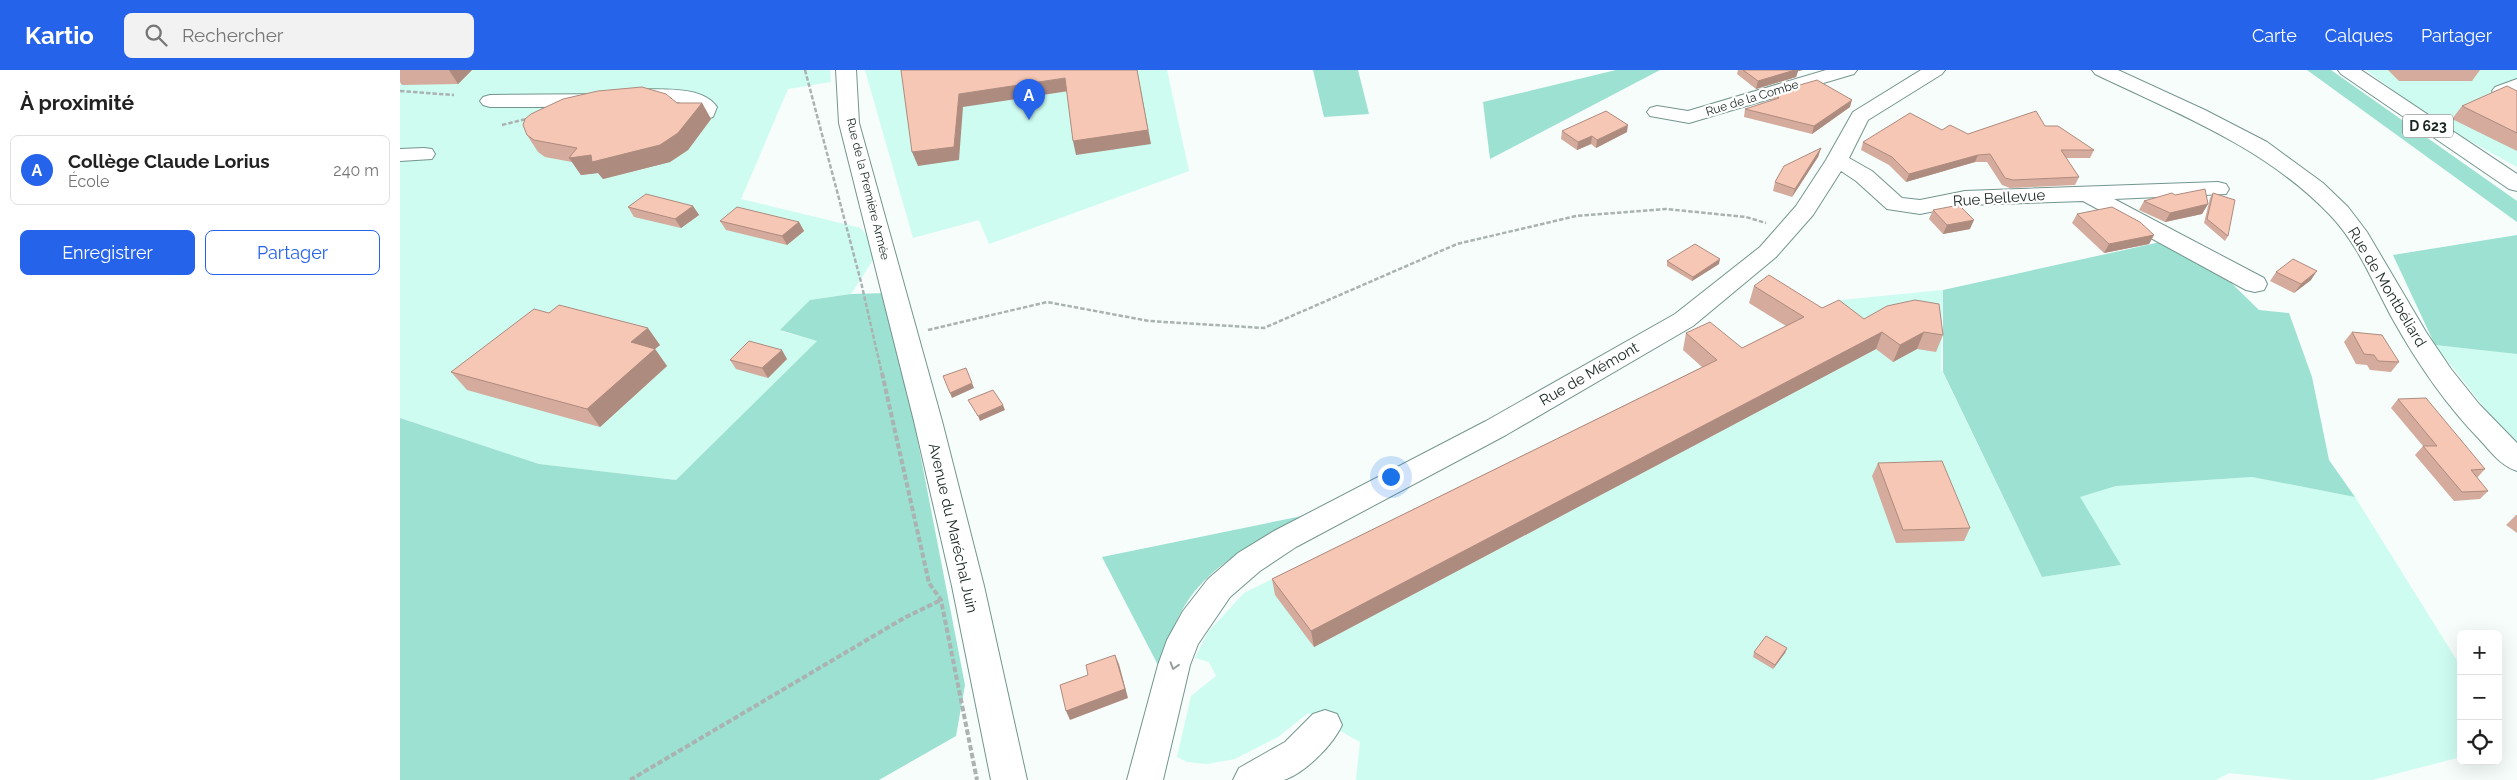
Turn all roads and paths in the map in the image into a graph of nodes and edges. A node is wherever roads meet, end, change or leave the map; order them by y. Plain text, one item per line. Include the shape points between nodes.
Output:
1 (806, 70) edge
2 (846, 70) edge
3 (1847, 70) edge
4 (1935, 70) edge
5 (2102, 70) edge
6 (2348, 70) edge
7 (2517, 85) edge
8 (400, 90) edge
9 (454, 95) dead end
10 (2517, 98) edge
11 (490, 101) dead end
12 (1657, 112) dead end
13 (706, 113) dead end
14 (424, 154) dead end
15 (400, 155) edge
16 (1837, 160) junction
17 (2517, 184) edge
18 (2218, 189) dead end
19 (2088, 194) junction
20 (1788, 230) junction
21 (890, 278) joint
22 (2255, 284) dead end
23 (905, 335) junction
24 (2517, 460) edge
25 (954, 593) junction
26 (1325, 725) dead end
27 (630, 780) edge
28 (977, 780) edge
29 (1009, 780) edge
30 (1145, 780) edge
31 (1251, 780) edge

1 - 25 path via 861,282 929,584
2 - 21 street, Rue de la Première Armée via 849,123
3 - 12 street, Rue de la Combe via 1689,117
4 - 16 street, Rue de Mémont via 1860,116
5 - 24 street, Rue de Montbéliard via 2247,141 2313,185 2362,240 2433,363 2468,409
6 - 17 street, D 623
7 - 10 street via 2502,91
8 - 9 path
11 - 13 street via 675,96 693,99 707,107
14 - 15 street
16 - 19 street, Rue Bellevue via 1864,176 1895,204 1920,207 1965,198
16 - 20 street, Rue de Mémont
18 - 19 street, Rue Bellevue
19 - 22 street
20 - 23 path via 1746,217 1666,208 1576,216 1457,244 1264,328 1149,321 1047,302
20 -> 30 street, Rue de Mémont via 1768,252 1684,320 1496,428 1286,539 1249,562 1219,588 1194,621 1174,664
21 - 23 street, Avenue du Maréchal Juin
23 - 25 street, Avenue du Maréchal Juin
25 - 27 path via 904,618
25 - 28 path
25 - 29 street, Avenue du Maréchal Juin
26 - 31 street via 1297,753

